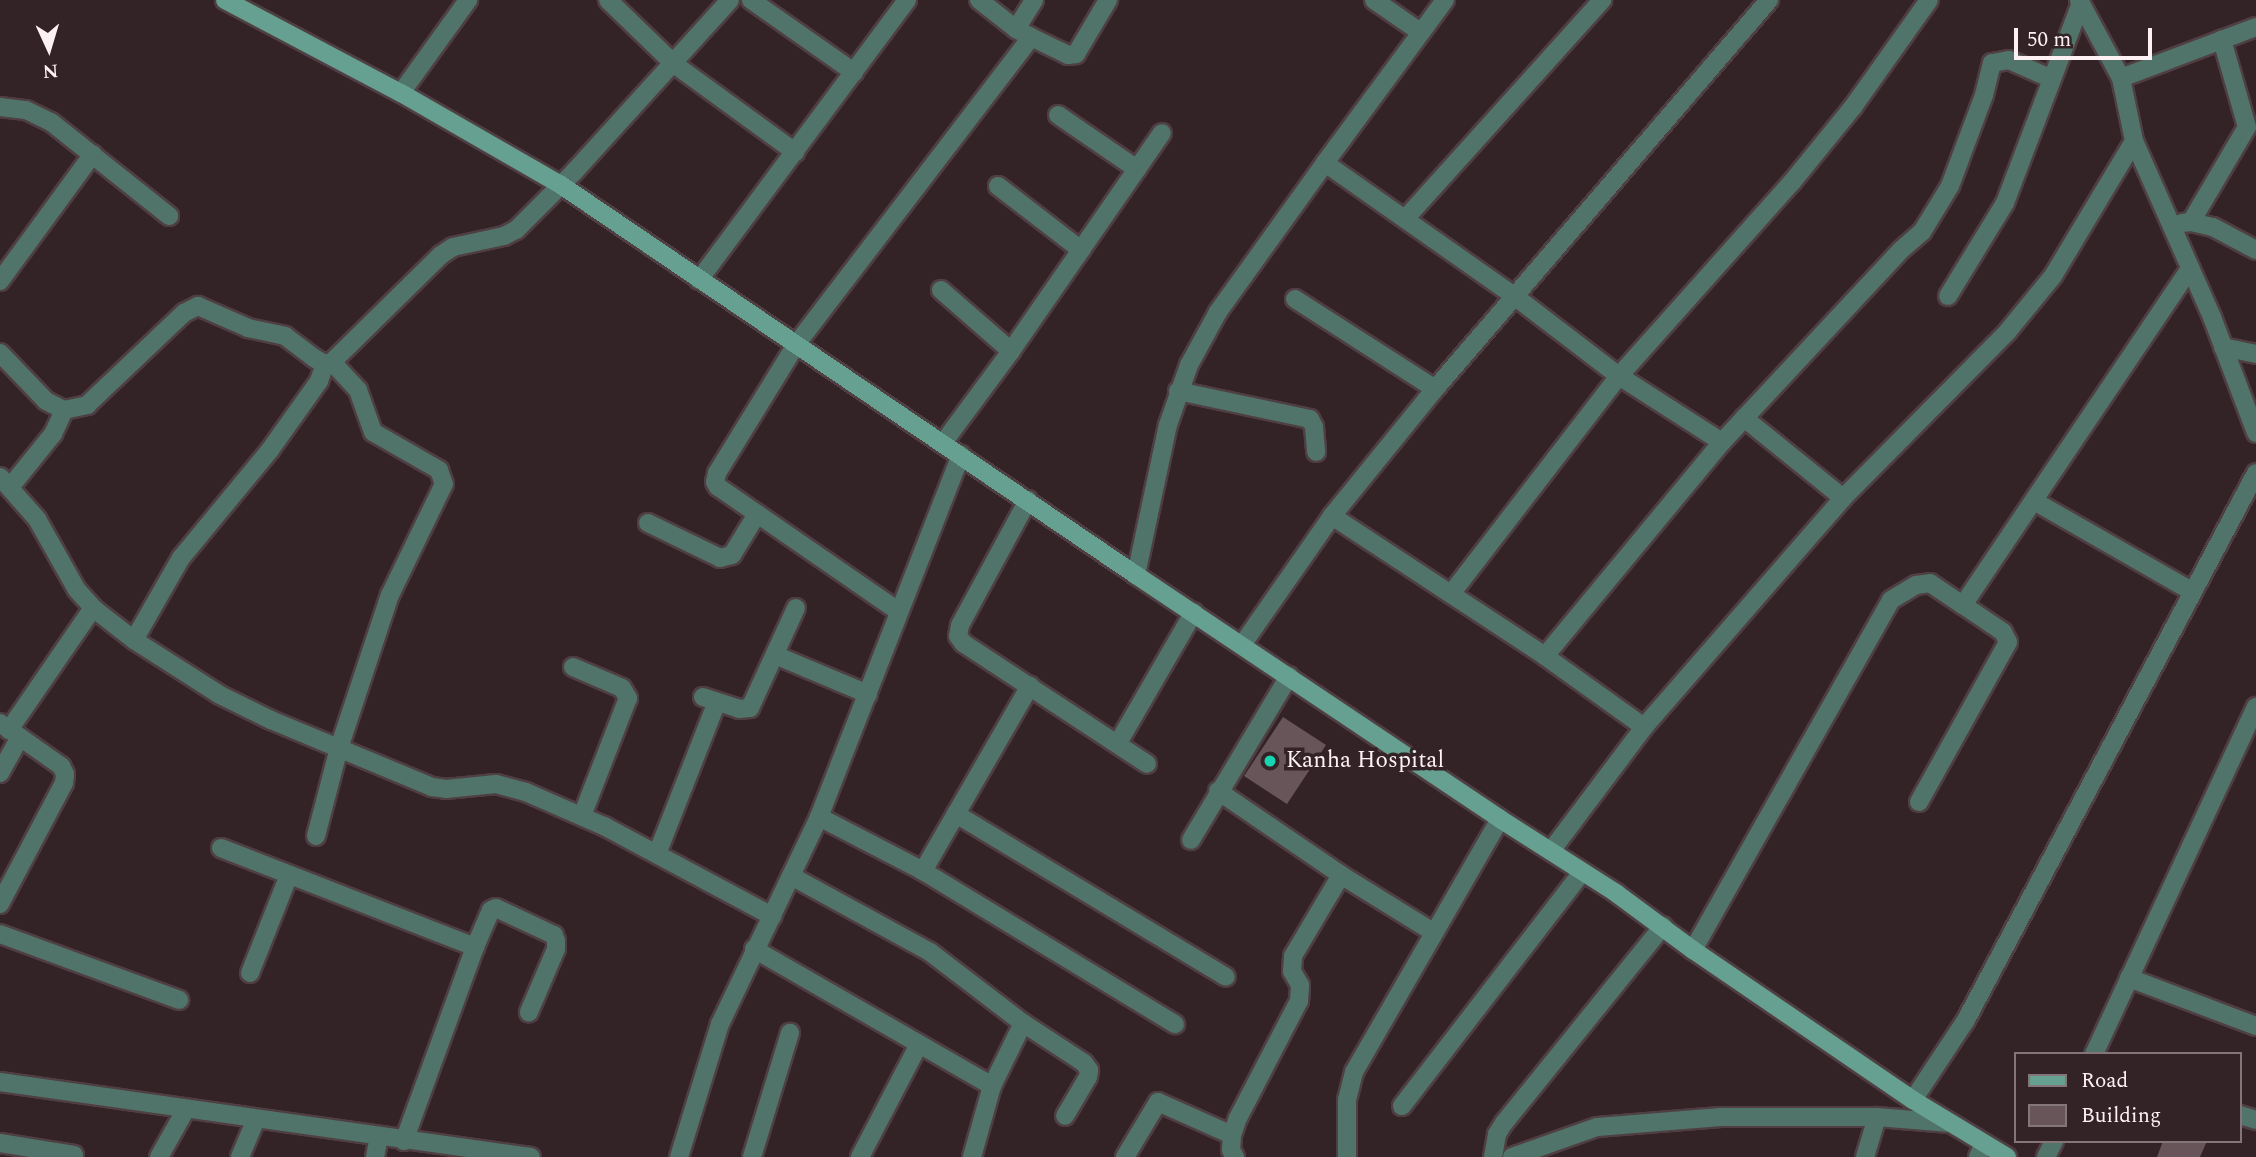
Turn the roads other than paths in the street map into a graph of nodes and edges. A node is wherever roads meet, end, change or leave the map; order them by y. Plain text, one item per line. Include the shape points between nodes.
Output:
1 (225, 0) edge
2 (467, 0) edge
3 (608, 0) edge
4 (730, 0) edge
5 (751, 0) edge
6 (907, 0) edge
7 (979, 0) edge
8 (1034, 0) edge
9 (1108, 0) edge
10 (1374, 0) edge
11 (1445, 0) edge
12 (1602, 0) edge
13 (1769, 0) edge
14 (1929, 0) edge
15 (2080, 2) edge
16 (2256, 27) edge
17 (1420, 32) junction
18 (1023, 33) junction
19 (2222, 40) junction
20 (674, 64) junction
21 (854, 72) junction
22 (2121, 78) junction
23 (2052, 79) junction
24 (401, 93) junction
25 (2, 112) edge
26 (1058, 115) dead end
27 (1162, 133) dead end
28 (2134, 141) junction
29 (795, 152) junction
30 (93, 153) junction
31 (1325, 163) junction
32 (1137, 169) junction
33 (561, 185) junction
34 (998, 186) dead end
35 (169, 216) dead end
36 (1405, 219) junction
37 (2191, 222) junction
38 (2172, 226) junction
39 (1081, 250) junction
40 (2256, 250) edge
41 (2190, 268) junction
42 (699, 280) junction
43 (0, 281) edge
44 (942, 290) dead end
45 (1513, 295) junction
46 (1948, 296) dead end
47 (1295, 299) dead end
48 (795, 346) junction
49 (2223, 347) junction
50 (1011, 351) junction
51 (0, 353) edge
52 (2256, 354) edge
53 (328, 363) junction
54 (1619, 376) junction
55 (1435, 389) junction
56 (1178, 391) junction
57 (64, 410) junction
58 (1744, 418) junction
59 (2256, 433) edge
60 (1722, 442) junction
61 (943, 443) junction
62 (1316, 452) dead end
63 (961, 455) junction
64 (2256, 473) edge
65 (5, 481) edge
66 (1843, 498) junction
67 (1028, 500) junction
68 (2034, 501) junction
69 (757, 514) junction
70 (1332, 516) junction
71 (648, 523) dead end
72 (1136, 575) junction
73 (2193, 592) junction
74 (1451, 594) junction
75 (1963, 605) junction
76 (93, 608) junction
77 (796, 608) dead end
78 (898, 611) junction
79 (1194, 612) junction
80 (134, 640) junction
81 (1242, 645) junction
82 (775, 655) junction
83 (1545, 656) junction
84 (573, 667) dead end
85 (1289, 676) junction
86 (1030, 687) junction
87 (868, 694) junction
88 (2256, 707) edge
89 (1644, 727) junction
90 (10, 730) edge
91 (1118, 743) junction
92 (340, 748) junction
93 (1147, 764) dead end
94 (0, 773) edge
95 (1218, 791) junction
96 (1919, 802) dead end
97 (956, 814) junction
98 (582, 816) junction
99 (819, 817) junction
100 (1500, 819) junction
101 (316, 836) dead end
102 (1191, 840) dead end
103 (221, 848) dead end
104 (1551, 851) junction
105 (657, 854) junction
106 (923, 870) junction
107 (1582, 872) junction
108 (289, 875) junction
109 (1341, 875) junction
110 (791, 876) junction
111 (0, 904) edge
112 (772, 916) junction
113 (1663, 926) junction
114 (1433, 932) junction
115 (0, 934) edge
116 (475, 947) junction
117 (754, 949) junction
118 (1693, 950) junction
119 (250, 973) dead end
120 (1226, 977) dead end
121 (2129, 978) junction
122 (179, 1000) dead end
123 (529, 1012) dead end
124 (1023, 1023) junction
125 (1175, 1024) dead end
126 (2256, 1026) edge
127 (790, 1033) dead end
128 (919, 1044) junction
129 (2095, 1052) edge
130 (0, 1082) edge
131 (992, 1086) junction
132 (1913, 1100) junction
133 (1402, 1106) dead end
134 (186, 1109) junction
135 (1065, 1116) dead end
136 (1877, 1117) junction
137 (256, 1119) junction
138 (1950, 1123) junction
139 (1232, 1135) junction
140 (379, 1138) junction
141 (404, 1141) junction
142 (0, 1143) edge
143 (1981, 1150) edge
144 (467, 1153) edge
145 (74, 1156) edge
146 (159, 1157) edge
147 (240, 1157) edge
148 (375, 1157) edge
149 (531, 1157) edge
150 (680, 1157) edge
151 (752, 1157) edge
152 (860, 1157) edge
153 (972, 1157) edge
154 (1125, 1157) edge
155 (1235, 1157) edge
156 (1347, 1157) edge
157 (1493, 1157) edge
158 (1512, 1157) edge
159 (1865, 1157) edge
160 (2007, 1157) edge

1 - 24 main road
2 - 24 street
3 - 20 street
4 - 20 street
5 - 21 street
6 - 21 street
7 - 18 street
8 - 18 street
9 - 18 street via 1076,54 1068,55
10 - 17 street
11 - 17 street
12 - 36 street
13 - 45 street
14 - 54 street via 1853,107 1792,182
15 - 22 street
15 - 23 street
16 - 19 street
17 - 31 street
18 - 48 street
19 - 22 street
19 - 37 street via 2247,127
20 - 29 street
20 - 33 street
21 - 29 street
22 - 28 street
23 - 46 street via 2005,202
23 - 58 street via 2009,60 1992,64 1950,186 1922,232
24 - 33 main road
25 - 30 street via 39,114
26 - 32 street
27 - 32 street
28 - 38 street
28 - 66 street via 2053,275 2008,331
29 - 42 street
30 - 35 street
30 - 43 street
31 - 36 street
31 - 56 street via 1218,312
32 - 39 street
33 - 42 main road
33 - 53 street via 516,230 453,247 441,255
34 - 39 street
36 - 45 street
37 - 38 street
37 - 40 street via 2213,227
38 - 41 street
39 - 50 street
41 - 49 street
41 - 68 street
42 - 48 main road
44 - 50 street
45 - 54 street
45 - 55 street
47 - 55 street
48 - 61 main road
48 - 69 street via 717,473 715,482
49 - 52 street
49 - 59 street
50 - 61 street
51 - 57 street via 46,401
53 - 57 street via 285,336 247,328 198,306 184,313 87,405
53 - 80 street via 270,450 187,550
53 - 92 street via 358,390 373,432 439,470 444,484 395,583
54 - 60 street
54 - 74 street
55 - 70 street
56 - 62 street via 1310,419
56 - 72 street
57 - 65 street via 52,433
58 - 60 street
58 - 66 street
60 - 83 street
61 - 63 main road
63 - 67 main road
63 - 78 street
64 - 73 street
65 - 76 street via 37,519 77,590
66 - 89 street
67 - 72 main road
67 - 86 street via 958,636
68 - 73 street
68 - 75 street
69 - 71 street via 732,555 720,558
69 - 78 street
70 - 74 street
70 - 81 street
72 - 79 main road
73 - 132 street via 1966,1020
74 - 83 street
75 - 96 street via 2003,632 2008,642
75 - 118 street via 1930,583 1916,585 1891,600
76 - 80 street
76 - 90 street
77 - 82 street
78 - 87 street
79 - 81 main road
79 - 91 street
80 - 92 street via 243,708
81 - 85 main road
82 - 87 street
82 - 105 street via 750,708 710,699
83 - 89 street
84 - 98 street via 622,688 628,698
85 - 95 street
85 - 100 main road
86 - 91 street
86 - 97 street
87 - 99 street
88 - 121 street
89 - 104 street
90 - 94 street
90 - 111 street via 61,766 65,774
91 - 93 street
92 - 98 street via 432,787 512,787
92 - 101 street
95 - 102 street
95 - 109 street
97 - 106 street
97 - 120 street
98 - 105 street
99 - 106 street
99 - 110 street
100 - 104 main road
100 - 114 street
103 - 108 street
104 - 107 main road
105 - 112 street
106 - 125 street
107 - 113 main road
107 - 133 street
108 - 116 street
108 - 119 street
109 - 114 street
109 - 139 street via 1293,956 1299,1000
110 - 112 street
110 - 124 street via 930,952
112 - 117 street
113 - 118 main road
113 - 157 street via 1504,1124
114 - 156 street via 1354,1072 1347,1100
115 - 122 street
116 - 123 street via 496,908 554,935 556,949
116 - 141 street
117 - 128 street
117 - 150 street via 711,1048
118 - 132 main road
121 - 126 street
121 - 129 street
124 - 131 street
124 - 135 street via 1087,1066 1088,1077
127 - 151 street
128 - 131 street
128 - 152 street
130 - 134 street
131 - 153 street
132 - 138 main road
134 - 137 street
134 - 146 street
136 - 138 street
136 - 158 street via 1721,1117 1597,1127
136 - 159 street
137 - 140 street
137 - 147 street
138 - 143 main road
139 - 154 street via 1158,1102
139 - 155 street
140 - 141 street
140 - 148 street
141 - 144 street
142 - 145 street
143 - 160 main road
144 - 149 street

